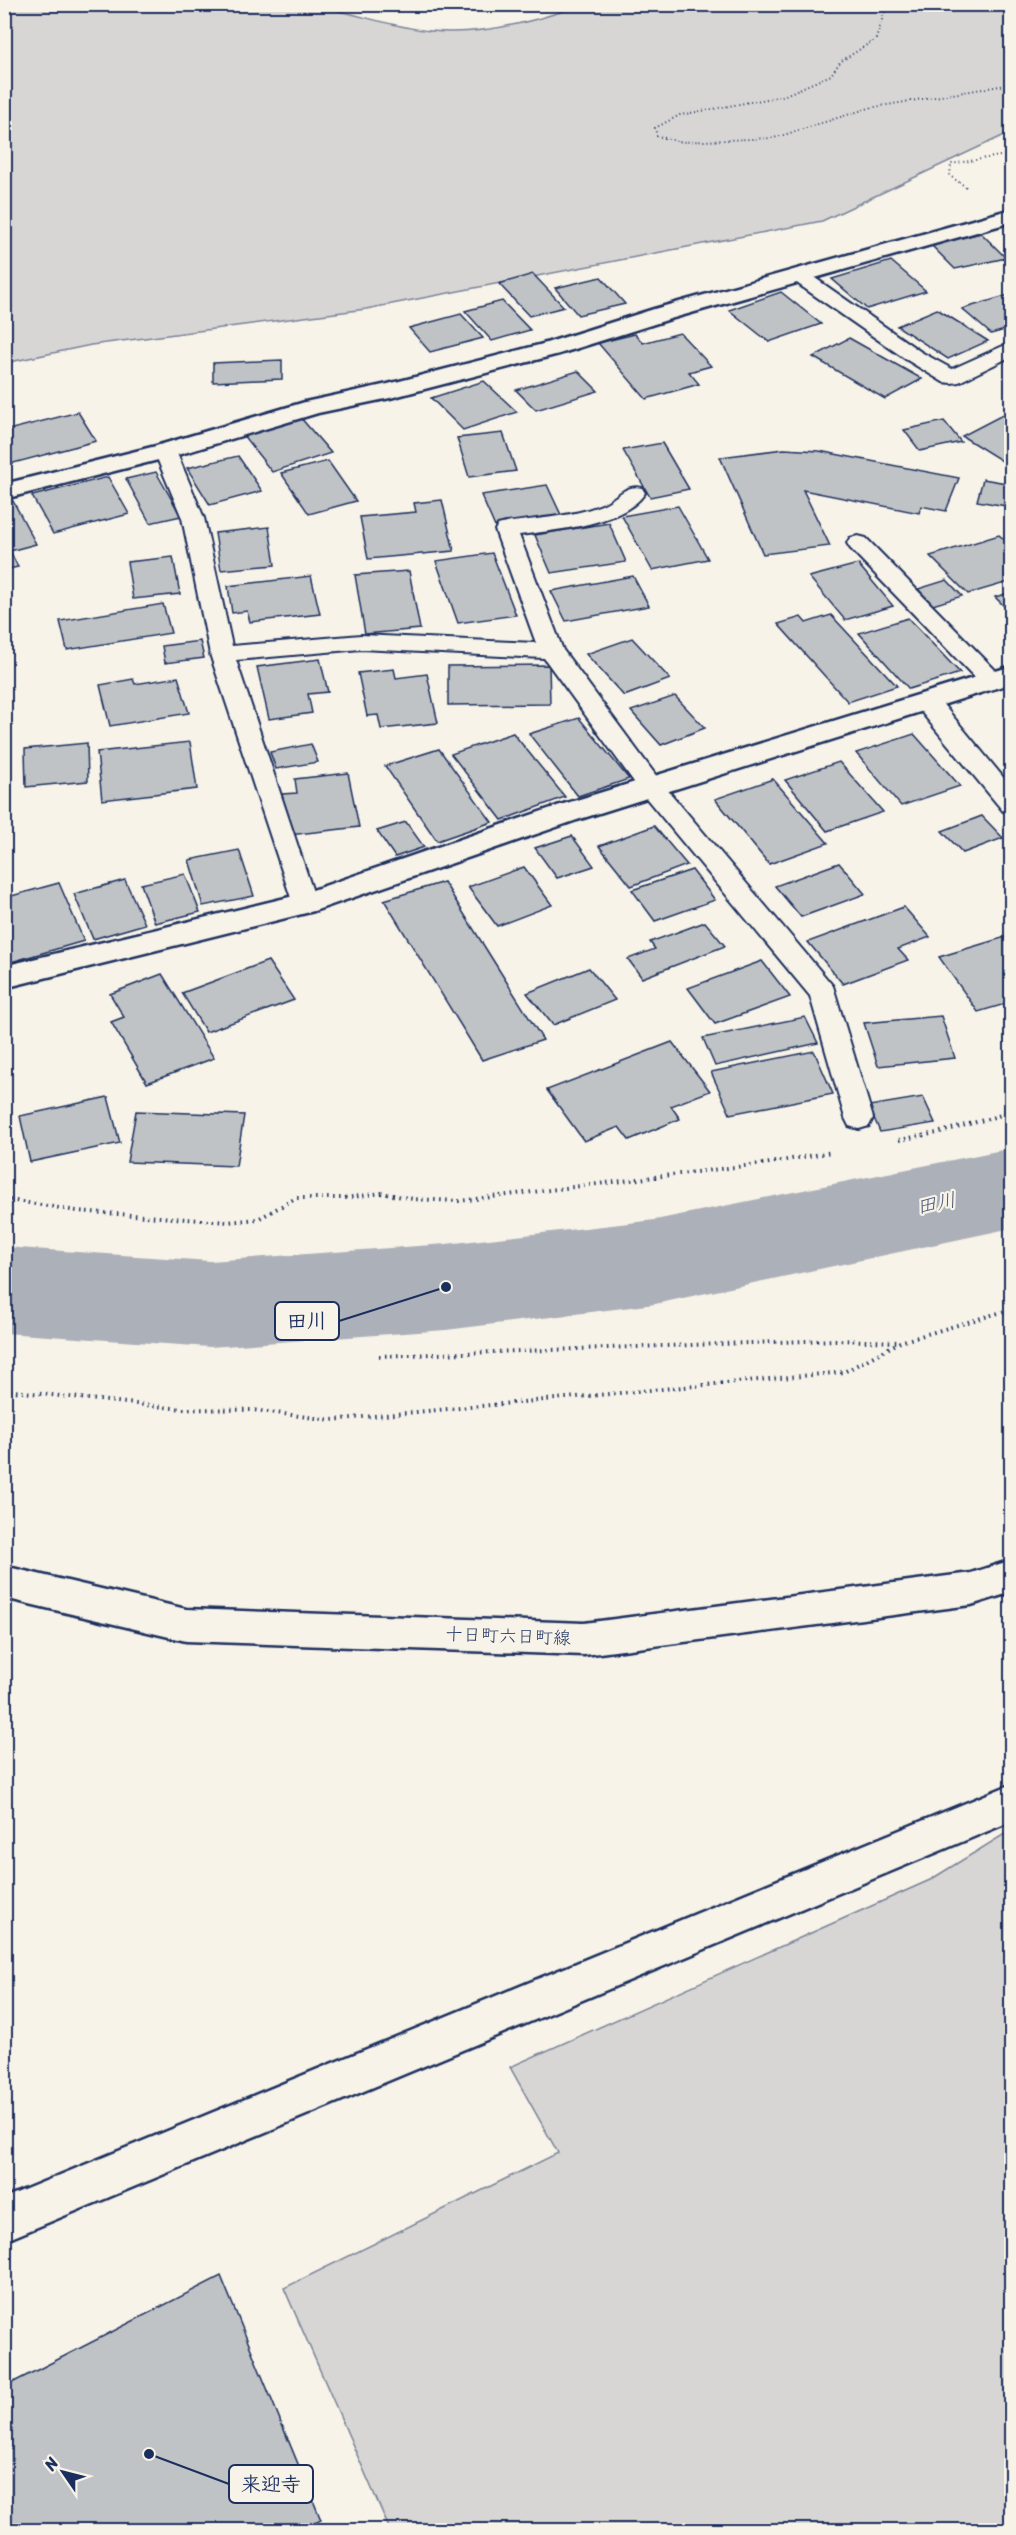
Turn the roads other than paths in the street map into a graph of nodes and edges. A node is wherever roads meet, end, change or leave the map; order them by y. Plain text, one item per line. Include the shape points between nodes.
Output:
1 (1011, 215) edge
2 (798, 275) junction
3 (1011, 348) edge
4 (165, 451) junction
5 (4, 492) edge
6 (634, 493) dead end
7 (858, 543) dead end
8 (551, 651) junction
9 (222, 654) junction
10 (1002, 677) edge
11 (927, 702) junction
12 (651, 786) junction
13 (1011, 805) edge
14 (304, 904) junction
15 (4, 977) edge
16 (859, 1118) dead end
17 (1011, 1576) edge
18 (4, 1582) edge
19 (1011, 1802) edge
20 (4, 2220) edge

1 - 2 street
2 - 3 lane via 914,356 951,377
2 - 4 street via 551,349 313,407
4 - 5 street
4 - 9 lane via 193,518
6 - 8 lane via 630,500 597,515 506,530
7 - 10 lane
8 - 9 lane via 361,642
8 - 12 lane
9 - 14 lane
10 - 11 street
11 - 12 street
11 - 13 lane
12 - 14 street
12 - 16 lane via 823,993
14 - 15 street
17 - 18 street, 十日町六日町線 via 971,1589 584,1639 186,1625
19 - 20 street

